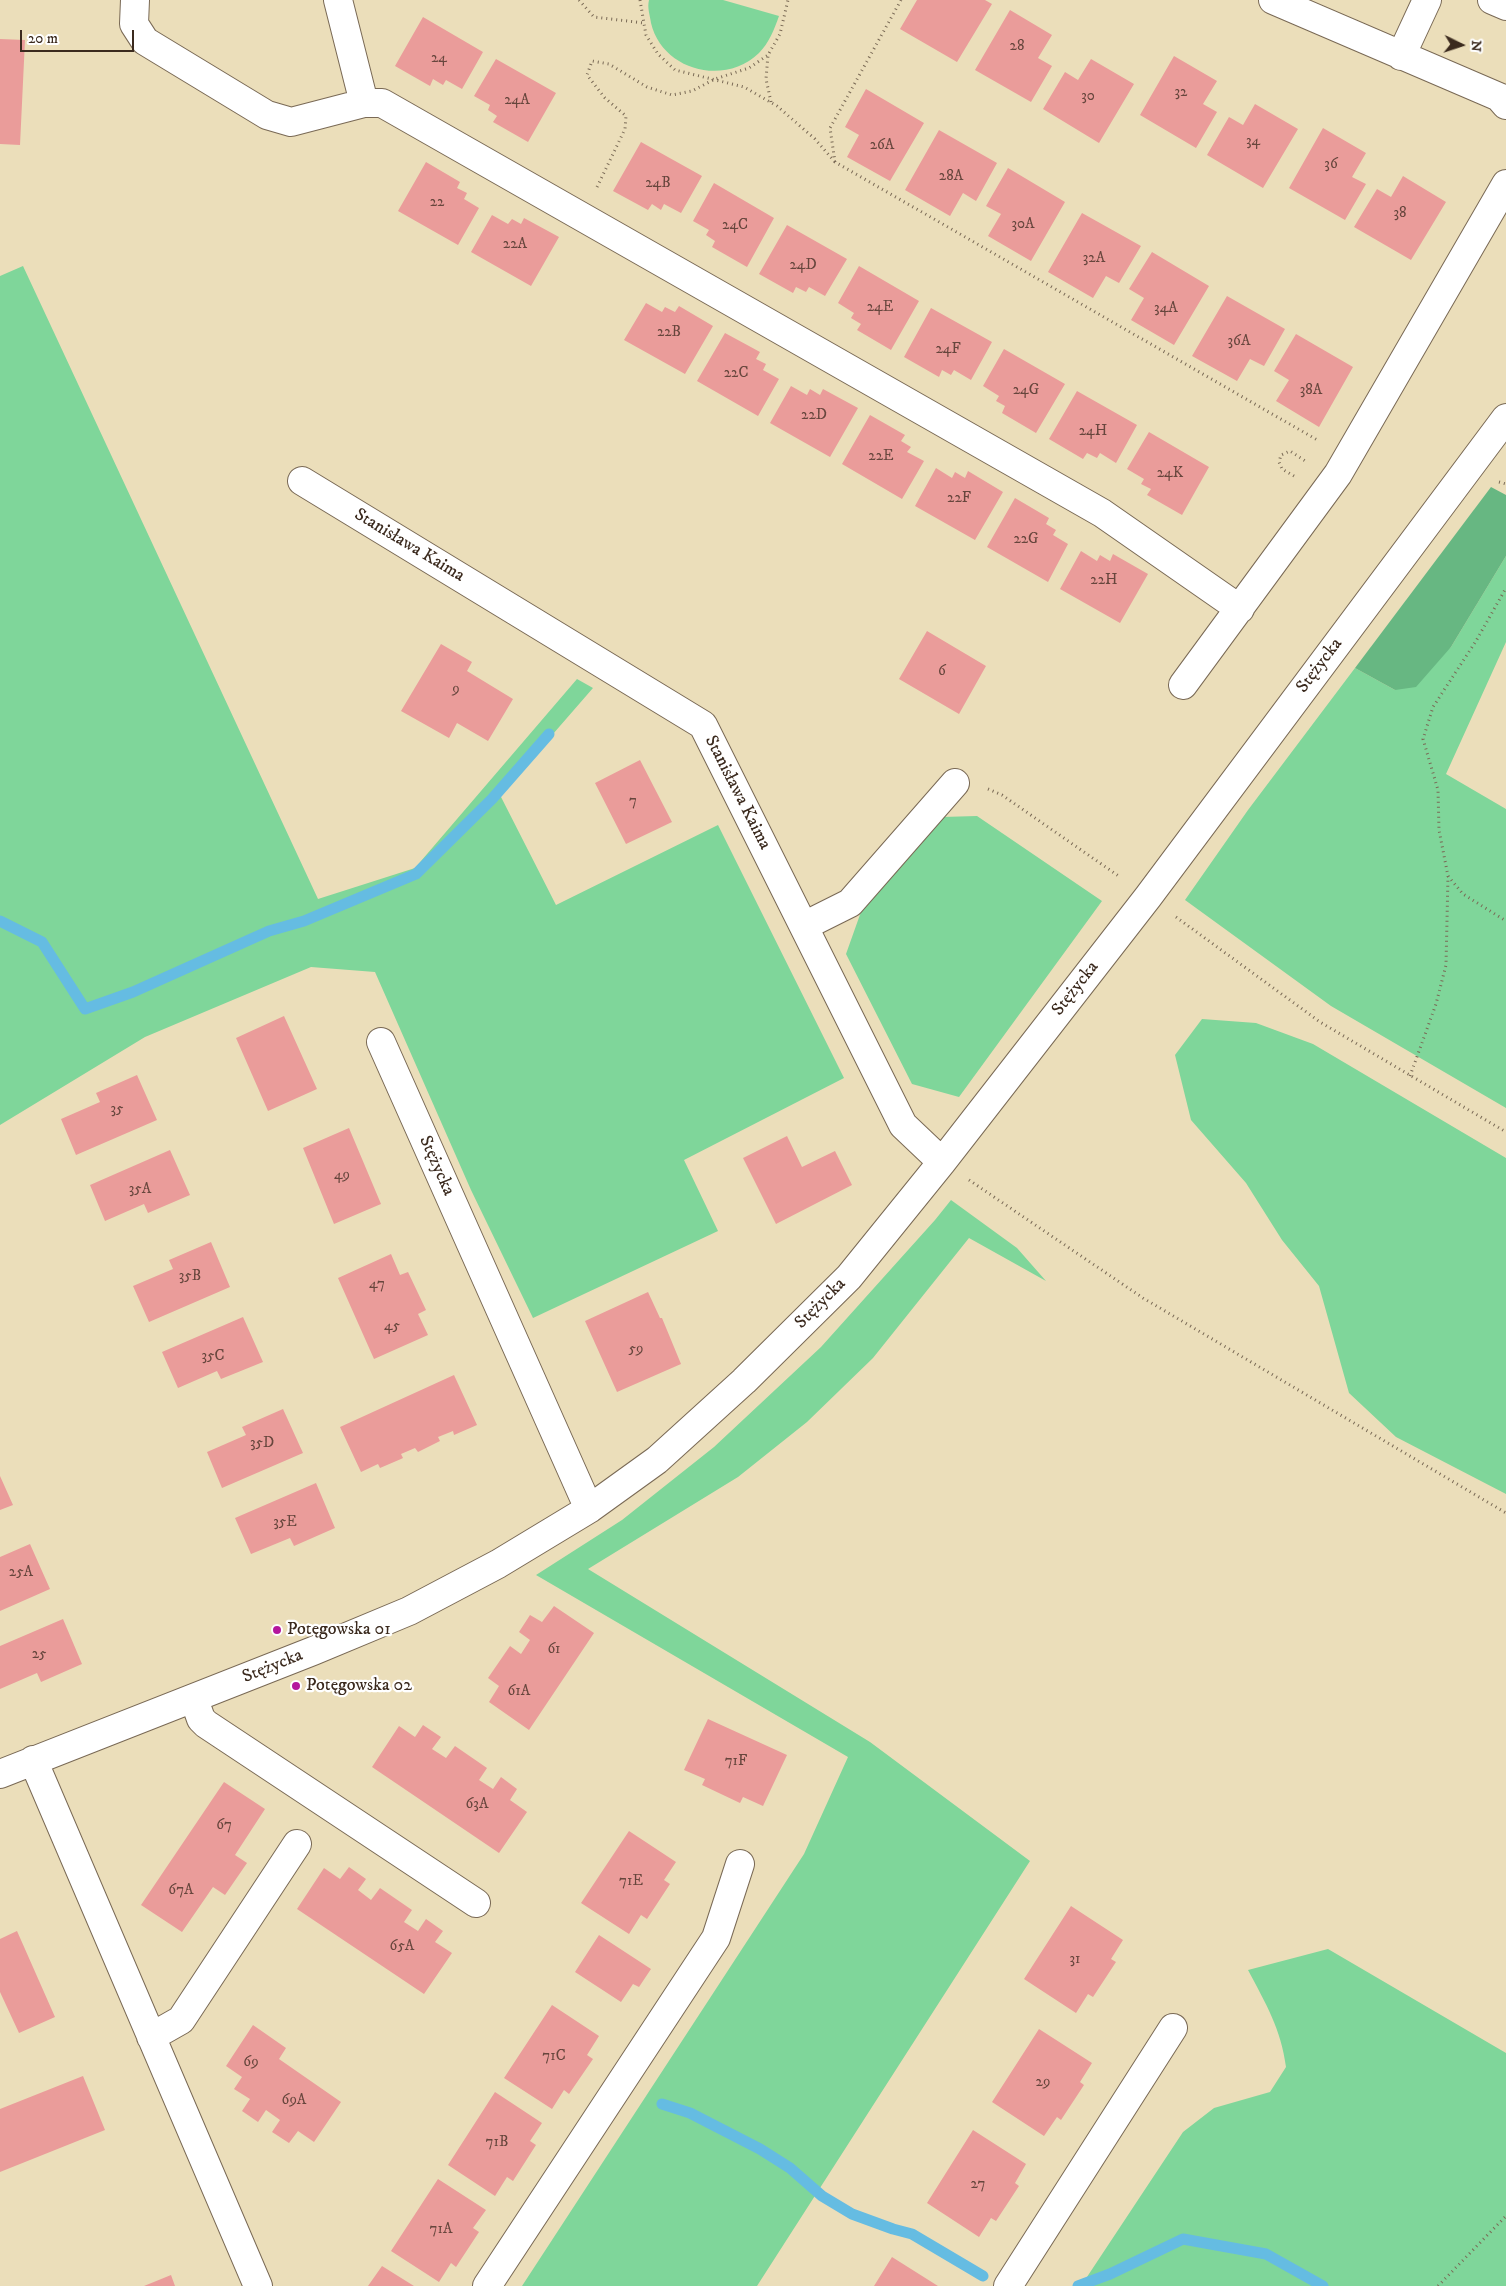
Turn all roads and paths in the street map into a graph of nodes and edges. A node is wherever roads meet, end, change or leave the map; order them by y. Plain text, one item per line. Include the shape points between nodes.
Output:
1 (135, 0) edge
2 (338, 0) edge
3 (579, 0) edge
4 (640, 0) edge
5 (784, 0) edge
6 (788, 0) edge
7 (901, 0) edge
8 (1273, 0) edge
9 (1427, 0) edge
10 (1492, 0) edge
11 (1506, 6) edge
12 (786, 7) junction
13 (644, 23) junction
14 (768, 55) junction
15 (1401, 56) junction
16 (715, 79) junction
17 (771, 102) junction
18 (364, 103) junction
19 (1506, 105) edge
20 (835, 162) junction
21 (1506, 184) edge
22 (583, 217) junction
23 (1506, 418) edge
24 (1324, 445) dead end
25 (302, 481) dead end
26 (1506, 588) edge
27 (1240, 609) junction
28 (1182, 685) dead end
29 (955, 783) joint
30 (1448, 876) junction
31 (1148, 897) junction
32 (1506, 921) edge
33 (804, 926) junction
34 (381, 1042) dead end
35 (1410, 1076) junction
36 (1506, 1132) edge
37 (942, 1162) junction
38 (589, 1509) junction
39 (1506, 1514) edge
40 (194, 1699) junction
41 (33, 1760) junction
42 (0, 1774) edge
43 (297, 1844) dead end
44 (740, 1864) dead end
45 (476, 1903) dead end
46 (1173, 2028) dead end
47 (151, 2037) junction
48 (1506, 2216) edge
49 (258, 2286) edge
50 (487, 2286) edge
51 (1008, 2286) edge
52 (1438, 2286) edge

1 - 18 street via 134,24 145,42 267,115 291,122
2 - 18 street
3 - 13 path via 594,18
4 - 13 path
5 - 12 path
6 - 12 path
7 - 20 path via 830,128
8 - 15 street
9 - 15 street
10 - 11 street
12 - 14 path via 780,34
13 - 16 path via 646,35 658,54 675,70
14 - 16 path via 749,68
14 - 17 path via 766,79
15 - 19 street via 1499,97
16 - 17 path via 744,87
16 - 22 path via 692,91 672,95 647,87 609,64 592,61 587,75 605,98 626,116 625,129
17 - 20 path via 816,139
18 - 22 street via 382,103
20 - 24 path
21 - 27 street via 1338,474
22 - 27 street via 1102,513
23 - 31 street, Stężycka
25 - 33 street, Stanisława Kaima via 703,725
26 - 30 path via 1433,707 1423,739 1438,790 1439,830
27 - 28 street
29 - 31 path via 981,785 1002,795
29 - 33 street via 850,903
30 - 32 path via 1463,894
30 - 35 path via 1446,965 1436,1004
31 - 35 path via 1320,1022
31 - 37 street, Stężycka
33 - 37 street, Stanisława Kaima via 903,1125
34 - 38 street, Stężycka
35 - 36 path
37 - 38 street, Stężycka via 849,1277 744,1381 657,1460
37 - 39 path via 1144,1298
38 - 40 street, Stężycka via 498,1564 409,1611
40 - 41 street, Stężycka
40 - 45 street via 201,1720 206,1724
41 - 42 street, Stężycka
41 - 47 street
43 - 47 street via 181,2020
44 - 50 street via 716,1938
46 - 51 street
47 - 49 street
48 - 52 path

